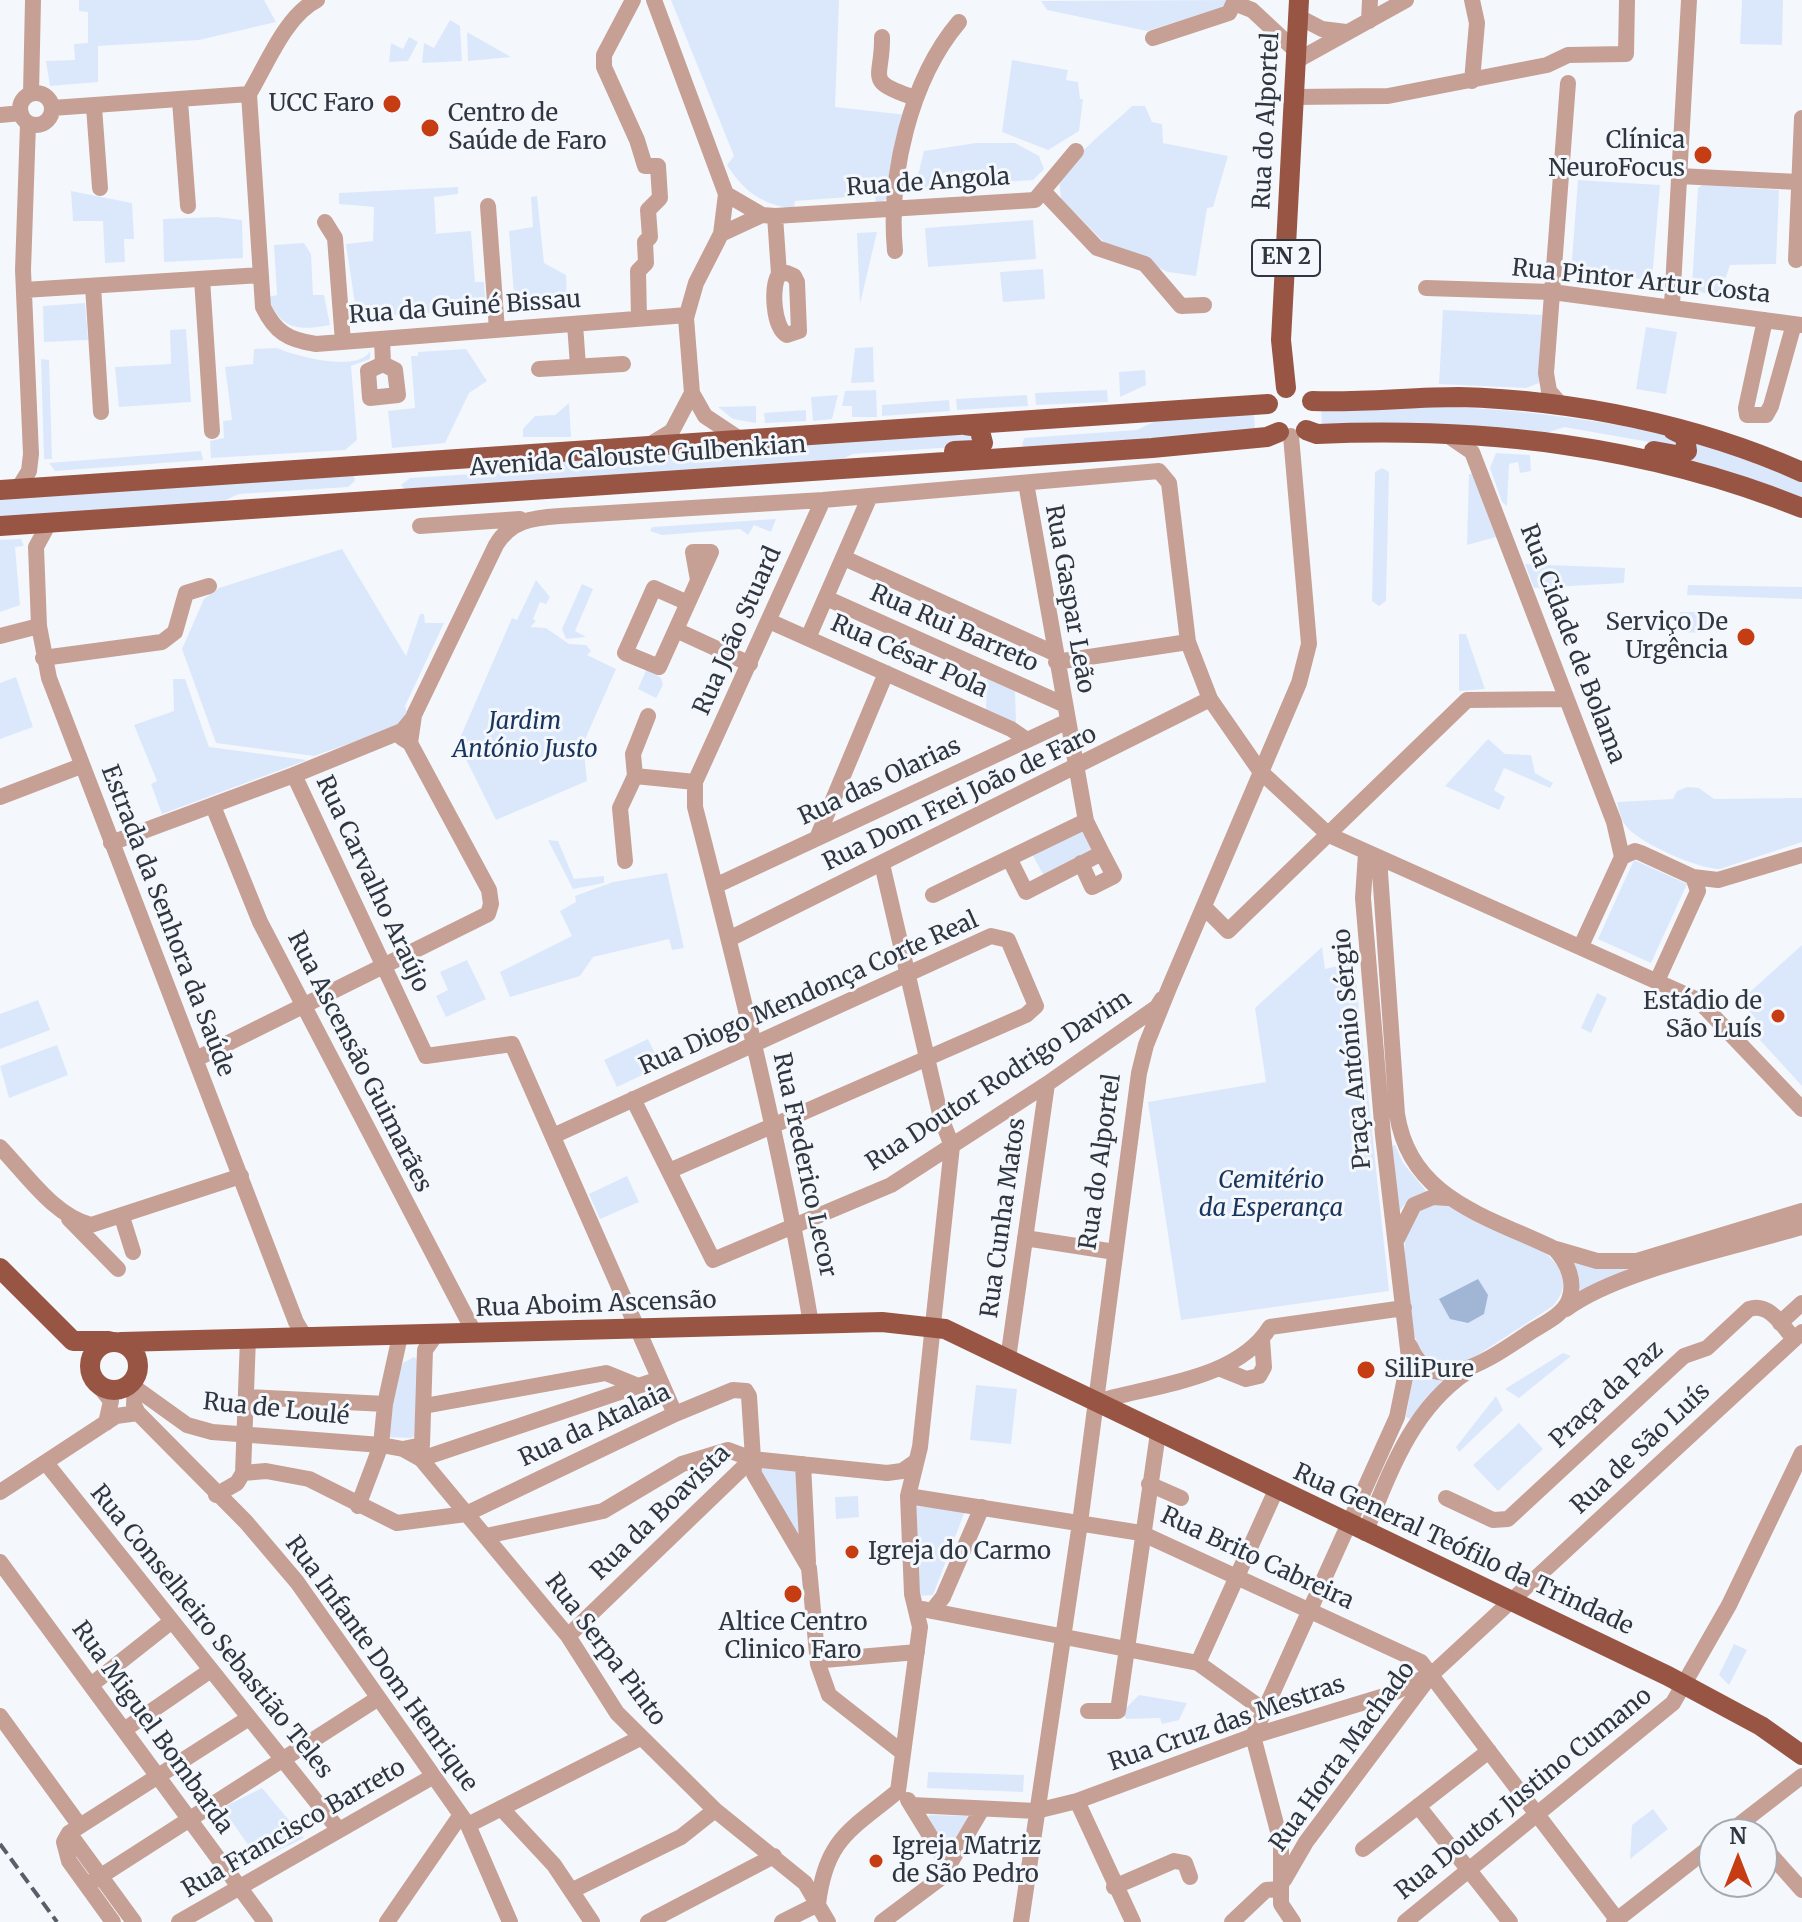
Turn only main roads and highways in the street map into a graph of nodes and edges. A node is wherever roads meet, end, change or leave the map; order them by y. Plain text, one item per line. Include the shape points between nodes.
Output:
1 (1299, 9) edge
2 (1286, 388) junction
3 (1312, 401) junction
4 (1268, 404) junction
5 (1157, 412) junction
6 (965, 425) junction
7 (1670, 428) junction
8 (1292, 433) junction
9 (1568, 444) junction
10 (519, 455) junction
11 (1039, 457) junction
12 (353, 466) junction
13 (849, 469) junction
14 (1802, 472) edge
15 (9, 490) edge
16 (416, 498) junction
17 (1802, 508) edge
18 (210, 512) junction
19 (10, 525) edge
20 (0, 1268) edge
21 (0, 1283) edge
22 (179, 1339) junction
23 (117, 1341) junction
24 (94, 1379) junction
25 (136, 1379) junction
26 (1096, 1402) joint
27 (1802, 1755) edge

1 - 2 main road, Rua do Alportel / EN 2 via 1281,340
2 - 3 main road via 1301,390
2 - 4 main road
3 - 7 main road via 1437,397 1523,402
3 - 8 main road via 1315,416
4 - 5 main road, Avenida Calouste Gulbenkian
4 - 8 main road via 1269,420
5 - 6 main road, Avenida Calouste Gulbenkian
5 - 11 main road via 1131,424 1021,432 1015,437 1018,448
6 - 10 main road, Avenida Calouste Gulbenkian
6 - 13 main road via 983,432 976,450 871,458
7 - 9 main road via 1689,442 1682,454 1590,438
7 - 14 main road
8 - 9 main road, Avenida Calouste Gulbenkian via 1440,431
8 - 11 main road, Avenida Calouste Gulbenkian
9 - 17 main road, Avenida Calouste Gulbenkian via 1714,477
10 - 12 main road, Avenida Calouste Gulbenkian
10 - 16 main road via 502,466 401,472 394,477 395,490
11 - 13 main road, Avenida Calouste Gulbenkian
12 - 15 main road, Avenida Calouste Gulbenkian
12 - 18 main road via 364,473 359,491 247,499
13 - 16 main road, Avenida Calouste Gulbenkian
16 - 18 main road, Avenida Calouste Gulbenkian
18 - 19 main road, Avenida Calouste Gulbenkian
20 - 23 main road, Rua Aboim Ascensão via 73,1341
21 - 24 main road
22 - 23 main road, Rua Aboim Ascensão
22 - 25 main road via 154,1352
22 - 26 main road, Rua Aboim Ascensão via 305,1337 399,1345 475,1334 882,1322 933,1326
23 - 24 main road via 93,1353
23 - 25 main road via 136,1353
24 - 25 main road via 116,1390
26 - 27 main road, Rua General Teófilo da Trindade via 1686,1685

